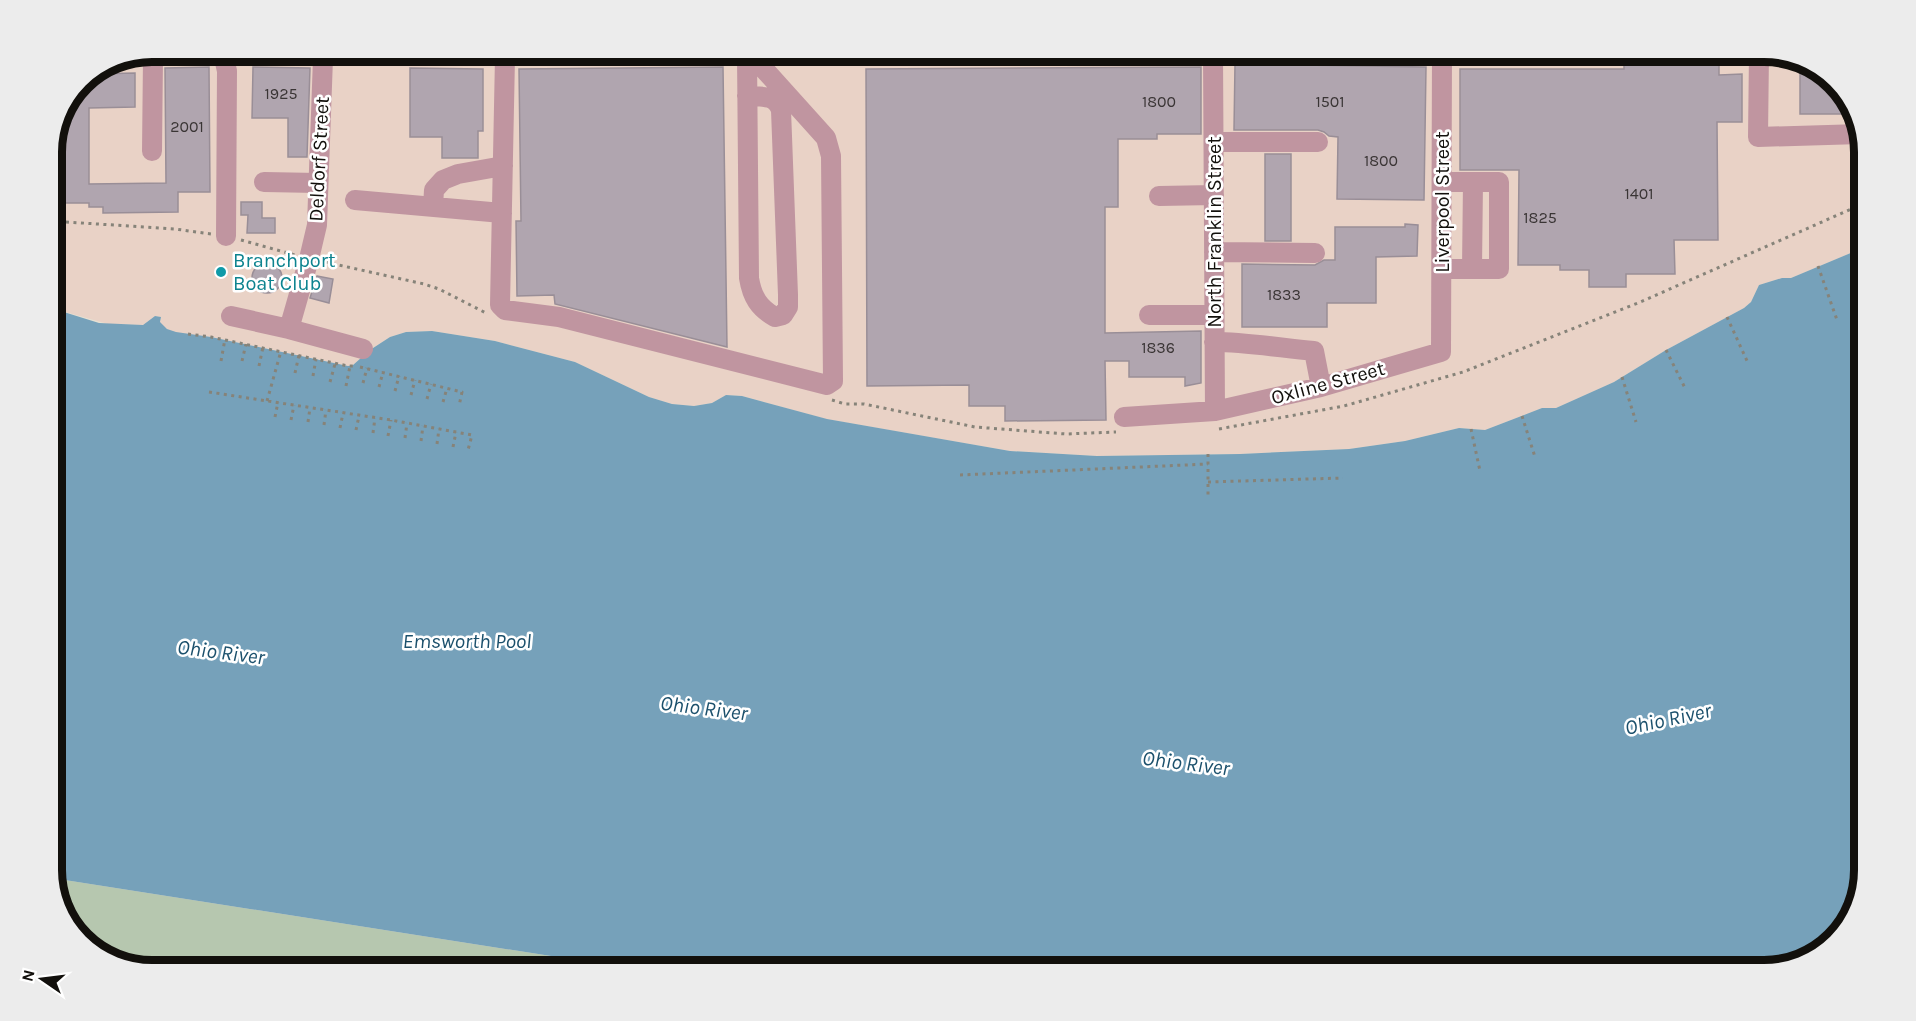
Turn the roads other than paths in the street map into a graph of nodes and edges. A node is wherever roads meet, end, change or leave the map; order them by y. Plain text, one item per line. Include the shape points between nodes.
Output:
1 (153, 62) edge
2 (225, 62) edge
3 (323, 62) edge
4 (505, 62) edge
5 (747, 62) edge
6 (760, 62) edge
7 (1213, 62) edge
8 (1442, 62) edge
9 (1755, 62) edge
10 (747, 96) junction
11 (1853, 134) edge
12 (1215, 142) junction
13 (1318, 142) dead end
14 (152, 151) dead end
15 (502, 166) junction
16 (264, 182) dead end
17 (1442, 182) junction
18 (1473, 182) junction
19 (318, 183) junction
20 (1214, 195) junction
21 (1160, 196) dead end
22 (355, 200) dead end
23 (433, 207) junction
24 (502, 213) junction
25 (226, 236) dead end
26 (1214, 252) junction
27 (1315, 253) dead end
28 (1442, 269) junction
29 (1472, 269) junction
30 (1149, 315) dead end
31 (1214, 315) junction
32 (231, 316) dead end
33 (289, 329) junction
34 (1214, 342) junction
35 (363, 349) dead end
36 (1441, 352) joint
37 (1321, 387) junction
38 (1125, 417) dead end
39 (1219, 420) junction

1 - 14 street
2 - 25 street
3 - 19 street, Deldorf Street
4 - 15 street
5 - 10 street
6 - 24 street via 826,138 831,156 833,381 826,385 559,317 505,310 500,305
7 - 12 street, North Franklin Street
8 - 17 street, Liverpool Street
9 - 11 street via 1758,136
10 - 10 street via 750,285 756,301 775,317 783,315 788,307 782,110 771,97
12 - 13 street
12 - 20 street, North Franklin Street
15 - 23 street via 443,180 434,190
15 - 24 street
16 - 19 street
17 - 18 street
17 - 28 street, Liverpool Street
18 - 29 street
18 - 29 street via 1499,182 1499,269
19 - 33 street, Deldorf Street via 317,225
20 - 21 street
20 - 26 street, North Franklin Street
22 - 23 street
23 - 24 street
26 - 27 street
26 - 31 street, North Franklin Street
28 - 29 street
28 - 36 street, Liverpool Street
30 - 31 street
31 - 34 street, North Franklin Street
32 - 33 street
33 - 35 street
34 - 37 street via 1314,351
34 - 39 street, North Franklin Street
36 - 37 street, Oxline Street
37 - 39 street, Oxline Street
38 - 39 street, Oxline Street

